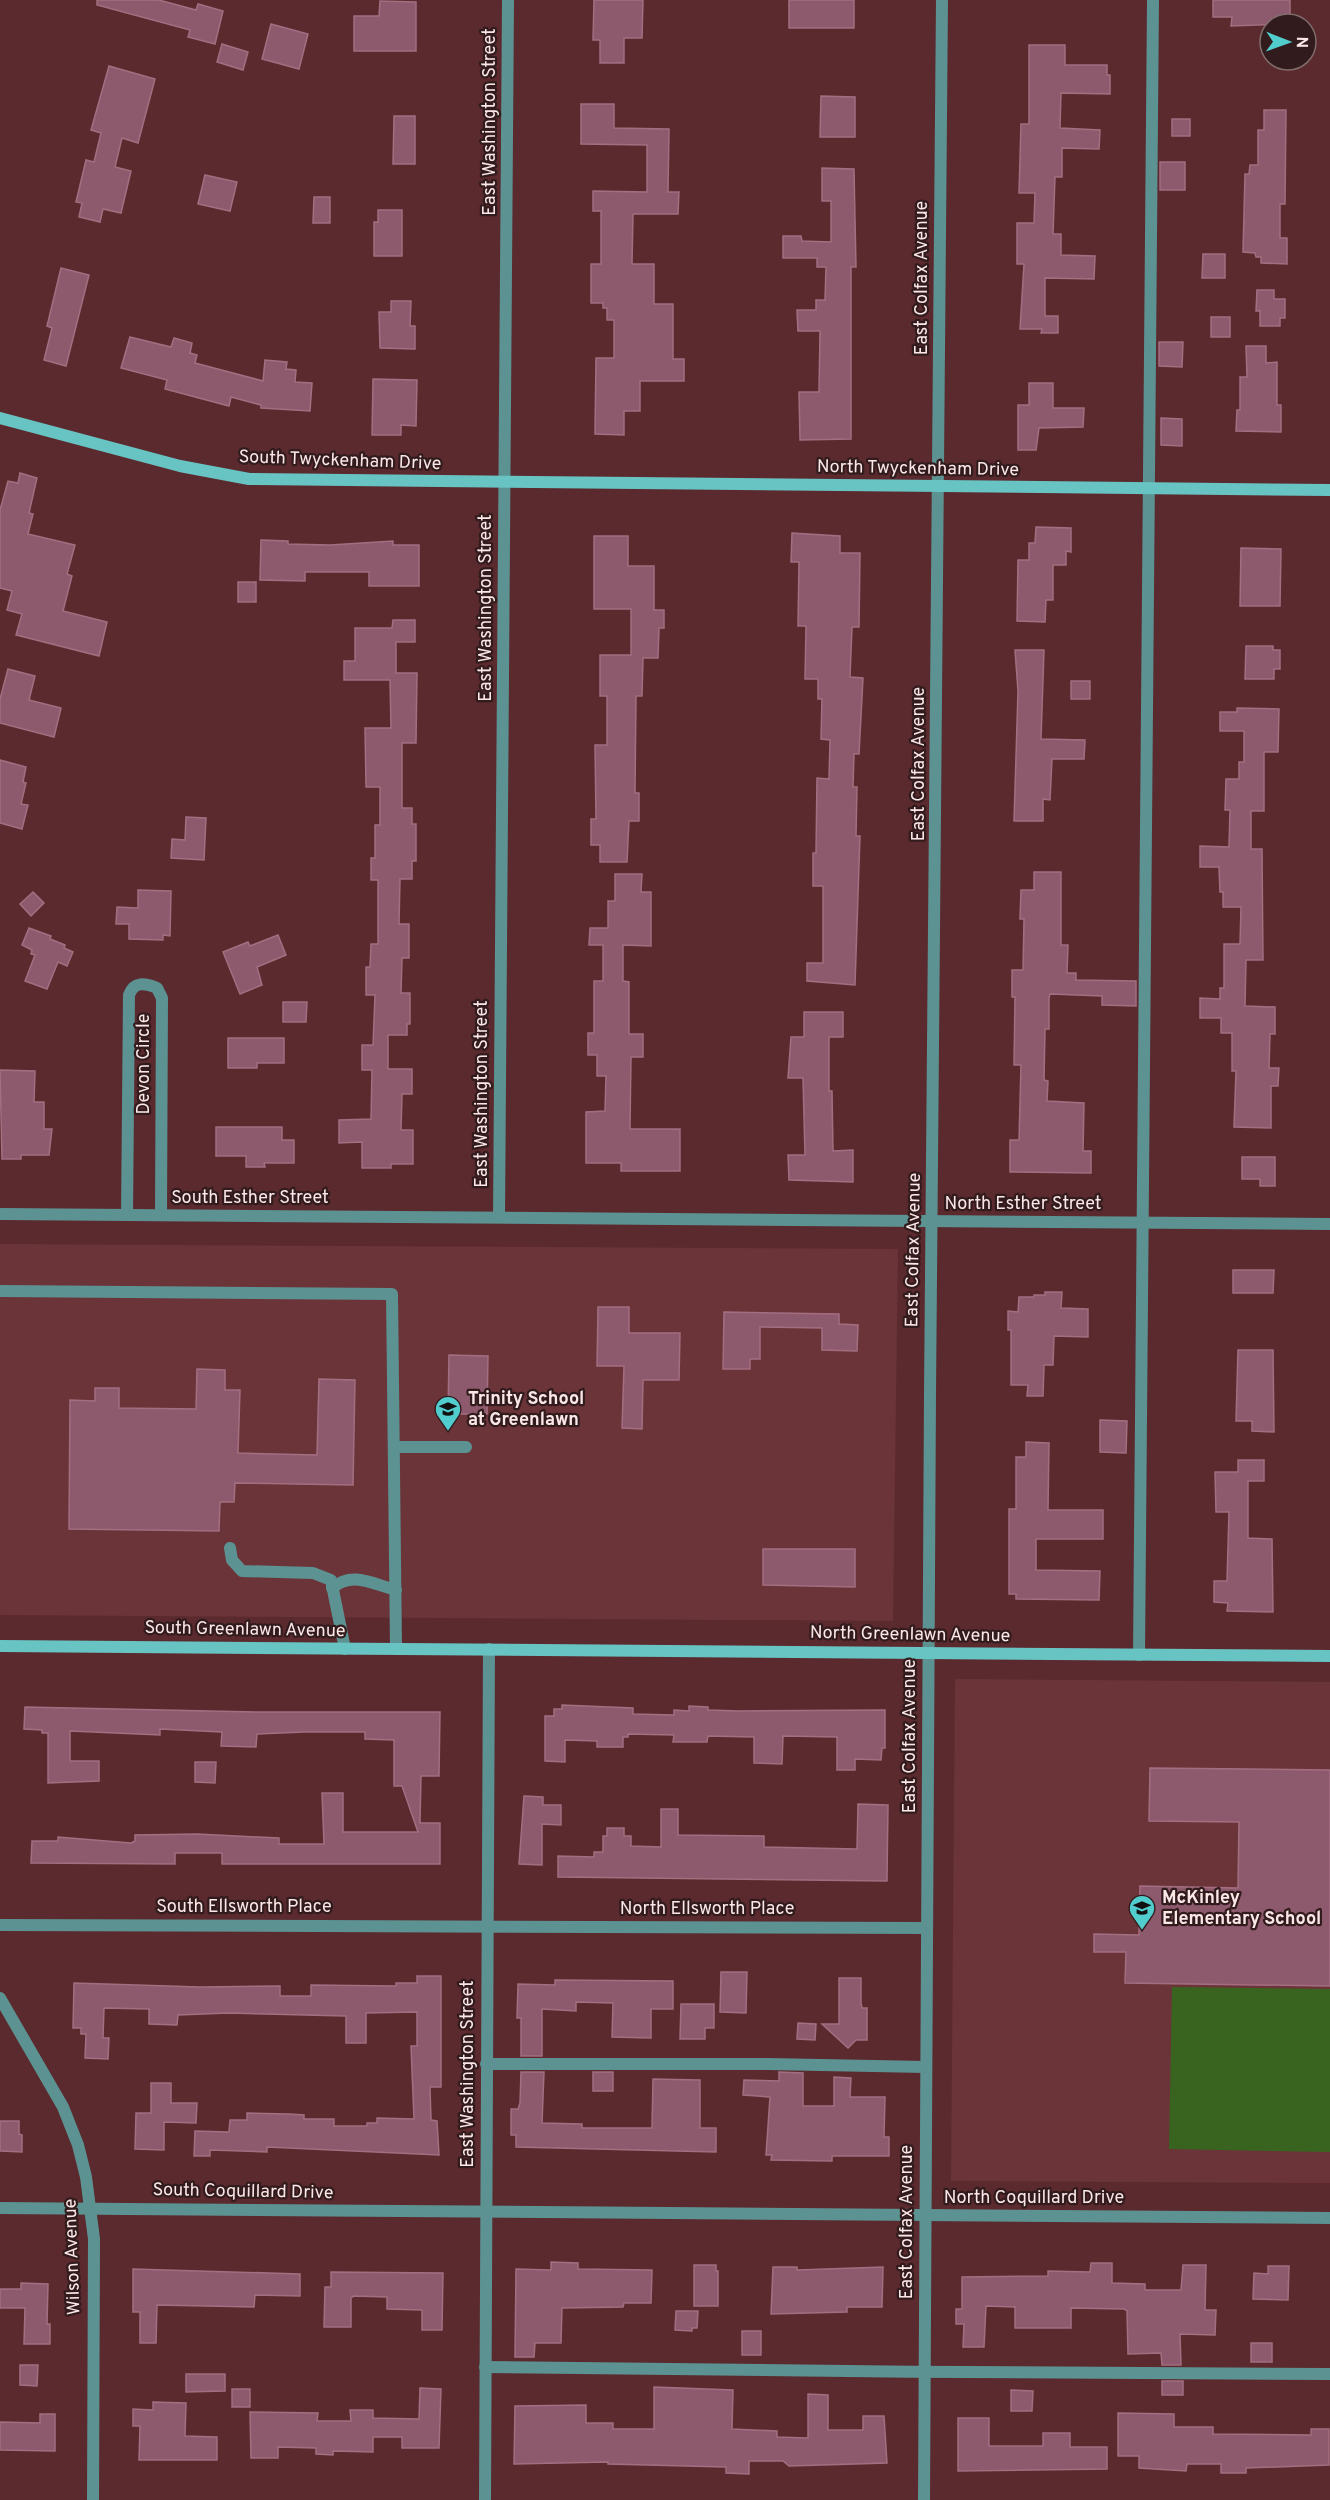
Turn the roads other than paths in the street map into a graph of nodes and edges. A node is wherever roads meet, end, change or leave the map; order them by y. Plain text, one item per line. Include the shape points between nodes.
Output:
1 (508, 0) edge
2 (942, 0) edge
3 (1153, 0) edge
4 (0, 418) edge
5 (505, 483) junction
6 (939, 487) junction
7 (1148, 490) junction
8 (1330, 490) edge
9 (0, 1214) edge
10 (127, 1215) junction
11 (161, 1215) junction
12 (499, 1217) junction
13 (933, 1221) junction
14 (1143, 1223) junction
15 (1330, 1224) edge
16 (0, 1291) edge
17 (466, 1447) dead end
18 (394, 1448) junction
19 (230, 1548) dead end
20 (332, 1588) junction
21 (396, 1590) junction
22 (0, 1646) edge
23 (396, 1648) junction
24 (345, 1649) junction
25 (489, 1649) junction
26 (928, 1653) junction
27 (1139, 1655) junction
28 (1330, 1656) edge
29 (0, 1924) edge
30 (487, 1926) junction
31 (927, 1928) junction
32 (0, 1998) edge
33 (486, 2064) junction
34 (926, 2067) junction
35 (0, 2208) edge
36 (91, 2208) junction
37 (486, 2212) junction
38 (926, 2215) junction
39 (1330, 2218) edge
40 (485, 2367) junction
41 (924, 2370) junction
42 (1330, 2374) edge
43 (93, 2500) edge
44 (485, 2500) edge
45 (924, 2500) edge

1 - 5 street, East Washington Street
2 - 6 street, East Colfax Avenue
3 - 7 street
4 - 5 street, South Twyckenham Drive via 249,479
5 - 6 street, North Twyckenham Drive
5 - 12 street, East Washington Street
6 - 7 street, North Twyckenham Drive
6 - 13 street, East Colfax Avenue
7 - 8 street, North Twyckenham Drive
7 - 14 street
9 - 10 street, South Esther Street
10 - 11 street, South Esther Street
10 - 11 street, Devon Circle via 129,995 137,984 157,988 162,998
11 - 12 street, South Esther Street
12 - 13 street, North Esther Street
13 - 14 street, North Esther Street
13 - 26 street, East Colfax Avenue
14 - 15 street, North Esther Street
14 - 27 street
16 - 18 street via 392,1294
17 - 18 street
18 - 21 street
19 - 20 street via 232,1560 242,1571 313,1573 331,1580
20 - 21 street via 342,1580 354,1578
20 - 24 street
21 - 23 street
22 - 24 street, South Greenlawn Avenue
23 - 24 street, South Greenlawn Avenue
23 - 25 street, South Greenlawn Avenue
25 - 26 street, North Greenlawn Avenue
25 - 30 street, East Washington Street
26 - 27 street, North Greenlawn Avenue
26 - 31 street, East Colfax Avenue
27 - 28 street, North Greenlawn Avenue
29 - 30 street, South Ellsworth Place
30 - 31 street, North Ellsworth Place
30 - 33 street, East Washington Street
31 - 34 street, East Colfax Avenue
32 - 36 street, Wilson Avenue via 63,2107 81,2153
33 - 34 street
33 - 37 street, East Washington Street
34 - 38 street, East Colfax Avenue
35 - 36 street, South Coquillard Drive
36 - 37 street, South Coquillard Drive
36 - 43 street, Wilson Avenue
37 - 38 street, North Coquillard Drive
37 - 40 street, East Washington Street
38 - 39 street, North Coquillard Drive
38 - 41 street, East Colfax Avenue
40 - 41 street via 776,2372
40 - 44 street, East Washington Street
41 - 42 street
41 - 45 street, East Colfax Avenue

